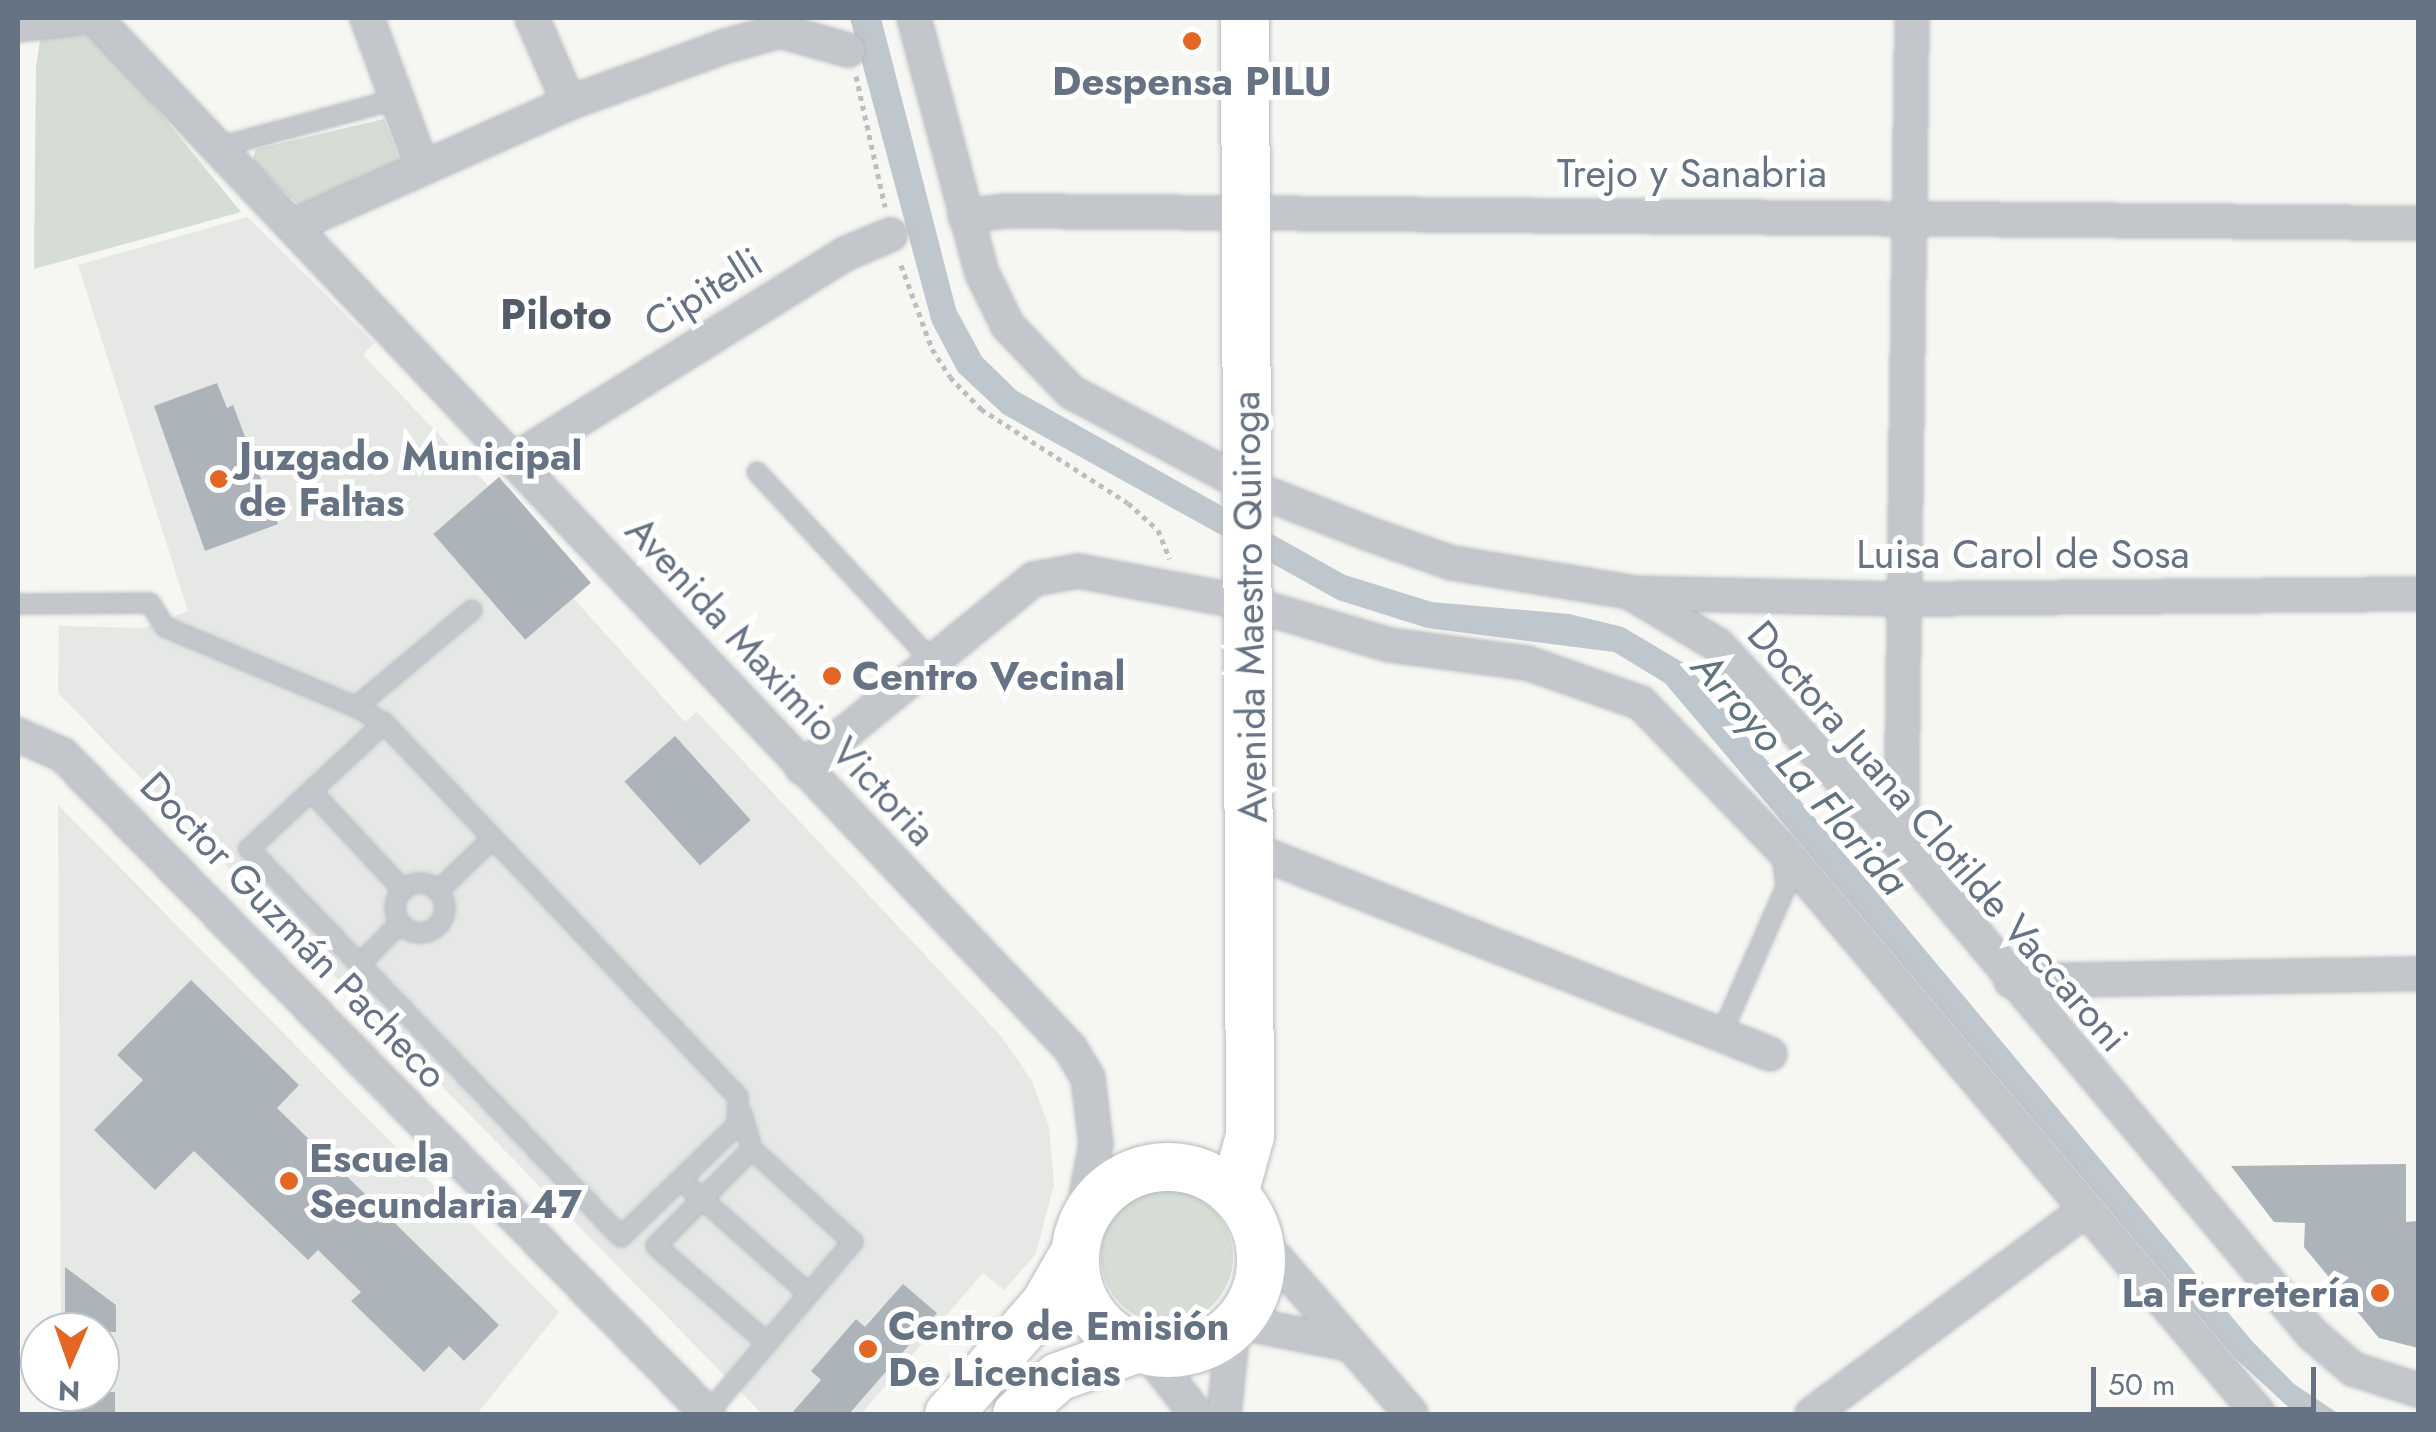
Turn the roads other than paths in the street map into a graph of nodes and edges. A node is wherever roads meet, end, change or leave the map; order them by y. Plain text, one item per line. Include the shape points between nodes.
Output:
1 (78, 18) edge
2 (96, 18) edge
3 (367, 18) edge
4 (532, 18) edge
5 (914, 18) edge
6 (1245, 18) edge
7 (1912, 18) edge
8 (18, 25) edge
9 (848, 50) dead end
10 (397, 99) junction
11 (569, 103) junction
12 (218, 147) junction
13 (422, 167) junction
14 (1245, 212) junction
15 (965, 216) junction
16 (1911, 218) junction
17 (2418, 223) edge
18 (293, 226) junction
19 (890, 235) dead end
20 (514, 460) junction
21 (757, 472) dead end
22 (1247, 500) junction
23 (1248, 589) junction
24 (1628, 592) junction
25 (2418, 594) edge
26 (1906, 599) junction
27 (18, 604) edge
28 (472, 610) dead end
29 (932, 661) junction
30 (356, 708) junction
31 (384, 723) junction
32 (18, 735) edge
33 (802, 768) junction
34 (312, 792) junction
35 (493, 838) junction
36 (1901, 845) junction
37 (1252, 849) junction
38 (1782, 850) junction
39 (403, 890) junction
40 (438, 891) junction
41 (400, 923) junction
42 (360, 964) junction
43 (2418, 974) edge
44 (2011, 980) junction
45 (1721, 1035) junction
46 (1770, 1054) dead end
47 (742, 1113) junction
48 (752, 1150) junction
49 (681, 1180) junction
50 (1234, 1194) junction
51 (704, 1198) junction
52 (2084, 1212) junction
53 (1077, 1240) junction
54 (1260, 1240) junction
55 (809, 1294) junction
56 (1236, 1325) junction
57 (767, 1343) junction
58 (1348, 1344) junction
59 (1142, 1350) junction
60 (2418, 1390) edge
61 (708, 1414) edge
62 (949, 1414) edge
63 (1017, 1414) edge
64 (1196, 1414) edge
65 (1224, 1414) edge
66 (1410, 1414) edge
67 (1812, 1414) edge
68 (2259, 1414) edge

1 - 8 street
2 - 12 street, Avenida Maximio Victoria
3 - 10 street
4 - 11 street
5 - 15 street, Doctora Juana Clotilde Vaccaroni
6 - 14 main road, Avenida Maestro Quiroga
7 - 16 street
9 - 11 street via 780,31
10 - 12 lane
10 - 13 street
11 - 13 street
12 - 18 street, Avenida Maximio Victoria
13 - 18 street
14 - 15 street, Trejo y Sanabria
14 - 16 street, Trejo y Sanabria
14 - 22 main road, Avenida Maestro Quiroga
15 - 22 street, Doctora Juana Clotilde Vaccaroni via 982,274 1008,326 1070,392
16 - 17 street, Trejo y Sanabria
16 - 26 street
18 - 20 street, Avenida Maximio Victoria
19 - 20 street, Cipitelli via 847,253
20 - 33 street, Avenida Maximio Victoria
21 - 29 lane
22 - 23 main road, Avenida Maestro Quiroga
22 - 24 street, Doctora Juana Clotilde Vaccaroni via 1452,564
23 - 29 street via 1078,571 1034,579
23 - 37 main road, Avenida Maestro Quiroga
23 - 38 street via 1390,645 1526,663 1641,703
24 - 26 street, Luisa Carol de Sosa
24 - 36 street, Doctora Juana Clotilde Vaccaroni via 1718,645
25 - 26 street, Luisa Carol de Sosa
26 - 36 street
27 - 30 lane via 150,603 165,627
28 - 30 lane
29 - 33 street
30 - 31 lane
31 - 34 lane
31 - 35 lane
32 - 61 street, Doctor Guzmán Pacheco via 64,754
33 - 53 street, Avenida Maximio Victoria via 1070,1048 1088,1078 1096,1144
34 - 39 lane
34 - 42 lane via 249,849
35 - 40 lane
35 - 47 lane via 730,1086
36 - 44 street, Doctora Juana Clotilde Vaccaroni
37 - 45 street
37 - 50 main road, Avenida Maestro Quiroga via 1250,1136
38 - 45 lane via 1786,887
38 - 52 street
39 - 40 lane via 418,883
39 - 41 lane via 395,909
40 - 41 lane via 445,906 436,927 413,932
41 - 42 lane
42 - 49 lane via 621,1238
43 - 44 street
44 - 60 street, Doctora Juana Clotilde Vaccaroni via 2312,1334 2353,1369
45 - 46 street
47 - 48 lane
47 - 49 lane
48 - 51 lane
48 - 55 lane via 853,1242
49 - 51 lane
50 - 53 main road via 1187,1169 1134,1173 1111,1186
50 - 54 main road
51 - 55 lane
51 - 57 lane via 656,1246
52 - 67 street
52 - 68 street
53 - 59 main road via 1090,1311
53 - 62 main road via 1045,1304
54 - 56 main road via 1259,1283
54 - 58 street
55 - 57 lane
56 - 58 street
56 - 59 main road via 1193,1350
56 - 65 street
57 - 61 lane
58 - 66 street
59 - 63 main road via 1058,1377
59 - 64 street

